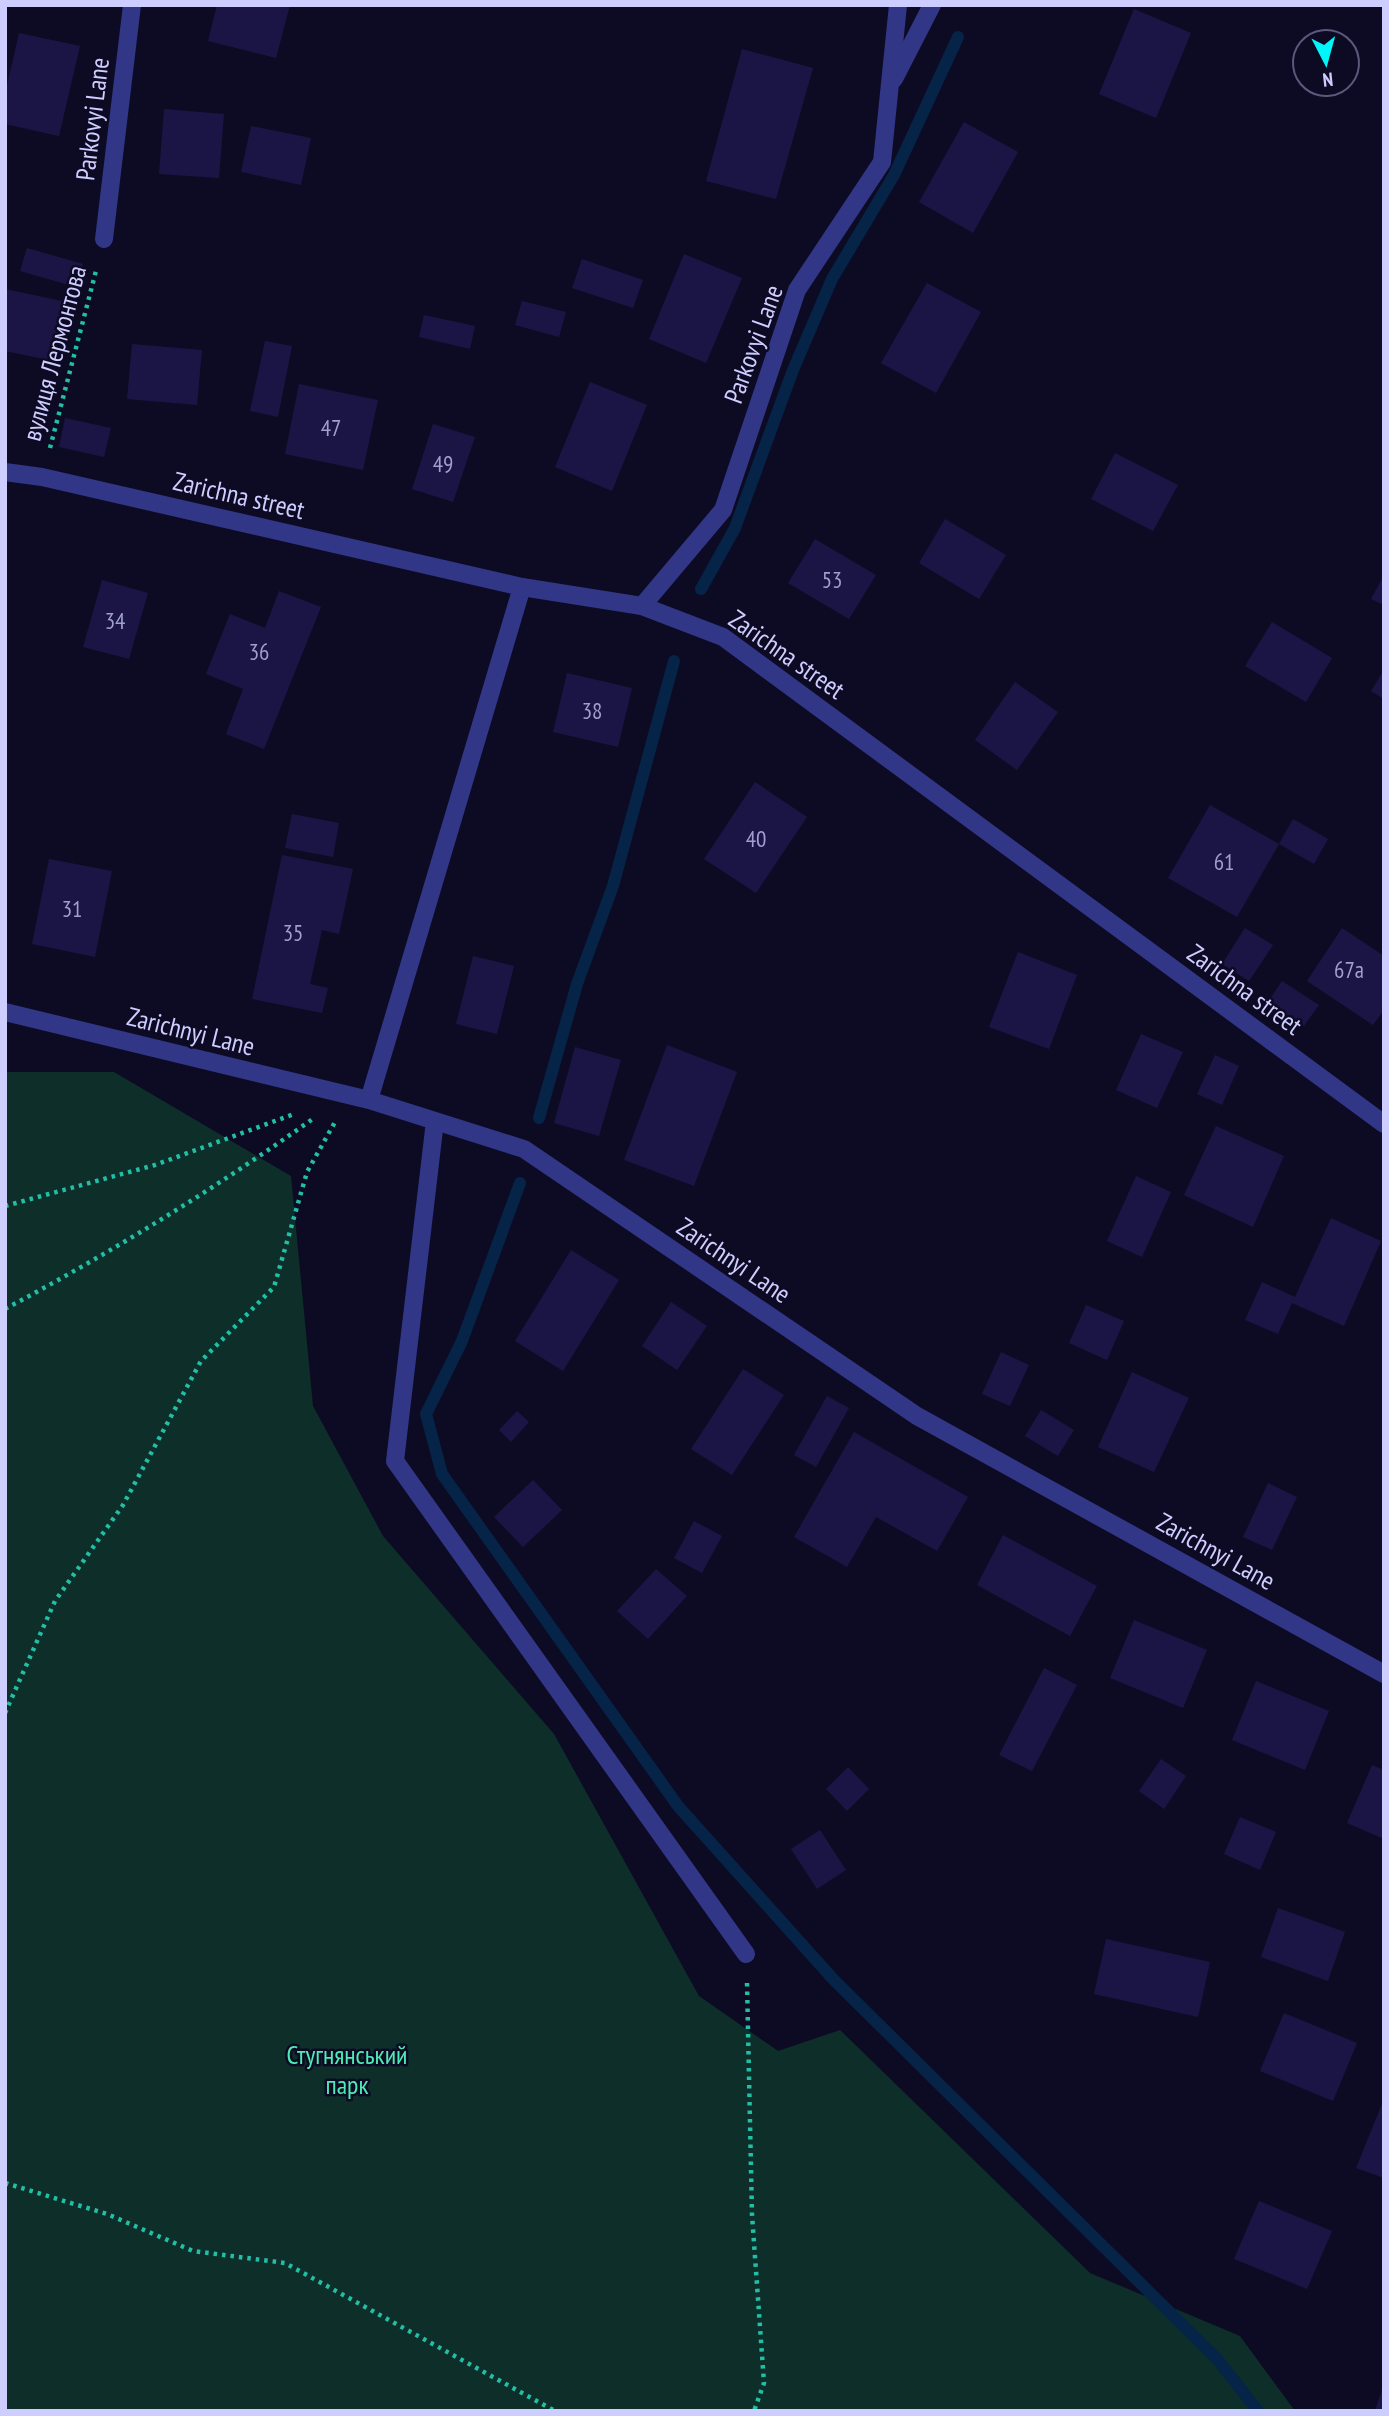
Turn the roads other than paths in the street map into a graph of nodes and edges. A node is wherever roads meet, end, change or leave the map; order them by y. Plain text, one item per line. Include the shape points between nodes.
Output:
1 (132, 5) edge
2 (898, 5) edge
3 (932, 5) edge
4 (890, 89) junction
5 (104, 239) road end
6 (5, 471) edge
7 (522, 587) junction
8 (642, 606) junction
9 (5, 1012) edge
10 (369, 1100) junction
11 (435, 1121) junction
12 (1384, 1124) edge
13 (1384, 1674) edge
14 (746, 1954) road end

1 - 5 street, Parkovyi Lane
2 - 4 street, Parkovyi Lane
3 - 4 street
4 - 8 street, Parkovyi Lane via 882,162 797,290 723,510
6 - 7 street, Zarichna street
7 - 8 street, Zarichna street
7 - 10 street
8 - 12 street, Zarichna street via 723,637
9 - 10 street, Zarichnyi Lane
10 - 11 street, Zarichnyi Lane
11 - 13 street, Zarichnyi Lane via 524,1149 917,1416
11 - 14 street via 395,1461

